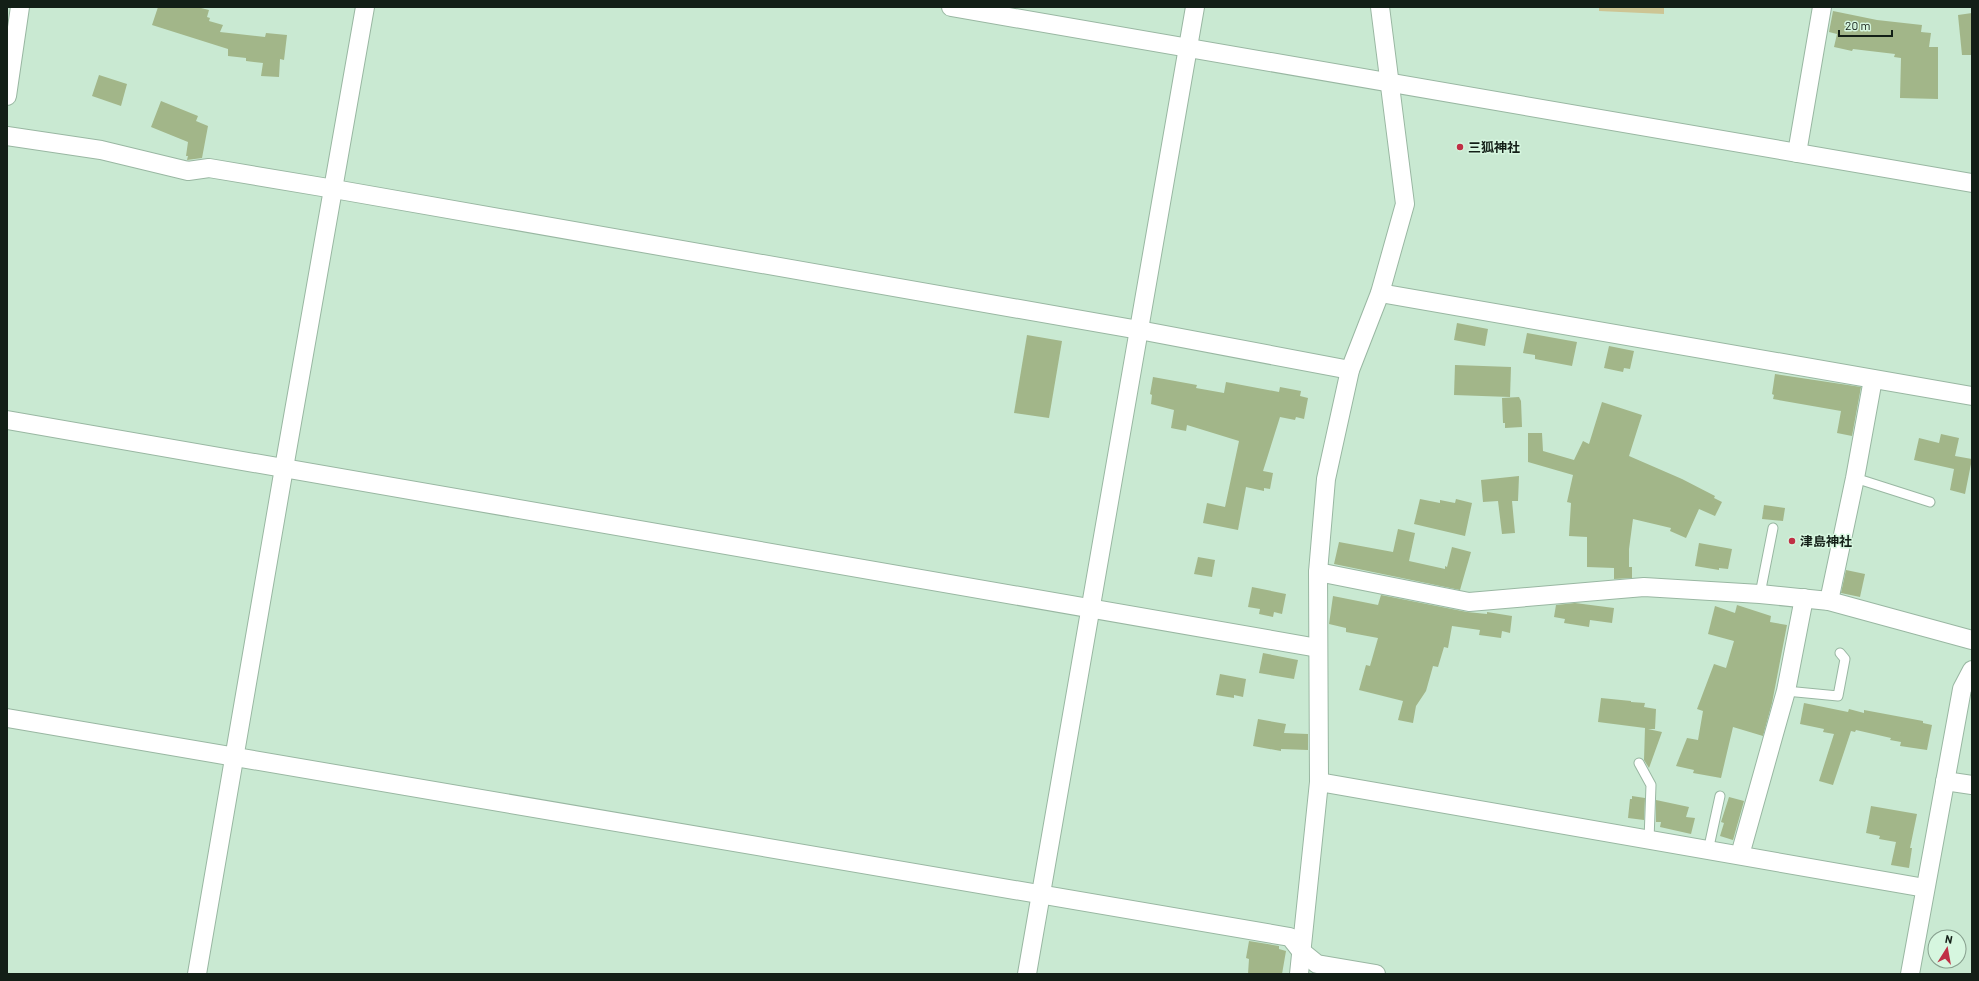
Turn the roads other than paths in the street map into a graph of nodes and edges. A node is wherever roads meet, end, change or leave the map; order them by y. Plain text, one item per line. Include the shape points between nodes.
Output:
1 (20, 7) edge
2 (365, 7) edge
3 (951, 7) edge
4 (1195, 7) edge
5 (1380, 7) edge
6 (1822, 7) edge
7 (1188, 48) junction
8 (1390, 82) junction
9 (7, 96) edge
10 (7, 136) edge
11 (1797, 153) junction
12 (1972, 183) edge
13 (334, 189) junction
14 (1380, 293) junction
15 (1139, 330) junction
16 (1350, 370) junction
17 (1873, 379) junction
18 (1972, 396) edge
19 (7, 420) edge
20 (284, 468) junction
21 (1855, 478) junction
22 (1930, 502) dead end
23 (1773, 528) dead end
24 (1318, 572) junction
25 (1760, 594) junction
26 (1804, 598) junction
27 (1829, 601) junction
28 (1092, 608) junction
29 (1972, 640) edge
30 (1318, 648) junction
31 (1840, 653) dead end
32 (1972, 670) edge
33 (1786, 691) junction
34 (7, 718) edge
35 (235, 757) junction
36 (1639, 763) dead end
37 (1945, 781) junction
38 (1319, 782) junction
39 (1972, 785) edge
40 (1720, 796) dead end
41 (1649, 840) junction
42 (1708, 851) junction
43 (1740, 855) junction
44 (1925, 888) junction
45 (1040, 895) junction
46 (1301, 951) junction
47 (197, 974) edge
48 (1027, 974) edge
49 (1298, 974) edge
50 (1376, 974) edge
51 (1910, 974) edge

1 - 9 street
2 - 13 street
3 - 7 street
4 - 7 street
5 - 8 street
6 - 11 street
7 - 8 street
7 - 15 street
8 - 11 street
8 - 14 street via 1405,204
10 - 13 street via 101,150 188,171 209,168
11 - 12 street
13 - 15 street
13 - 20 street
14 - 16 street
14 - 17 street
15 - 16 street
15 - 28 street
16 - 24 street via 1326,479
17 - 18 street
17 - 21 street
19 - 20 street
20 - 28 street
20 - 35 street
21 - 22 lane
21 - 27 street
23 - 25 lane
24 - 25 street via 1469,602 1644,587
24 - 30 street
25 - 26 street
26 - 27 street
26 - 33 street
27 - 29 street
28 - 30 street
28 - 45 street
30 - 38 street
31 - 33 lane via 1845,659 1838,696
32 - 37 street via 1962,689
33 - 43 street
34 - 35 street
35 - 45 street
35 - 47 street
36 - 41 lane via 1651,785
37 - 39 street
37 - 44 street
38 - 41 street
38 - 46 street
40 - 42 lane
41 - 42 street
42 - 43 street
43 - 44 street
44 - 51 street
45 - 46 street via 1290,937
45 - 48 street
46 - 49 street
46 - 50 street via 1317,964

